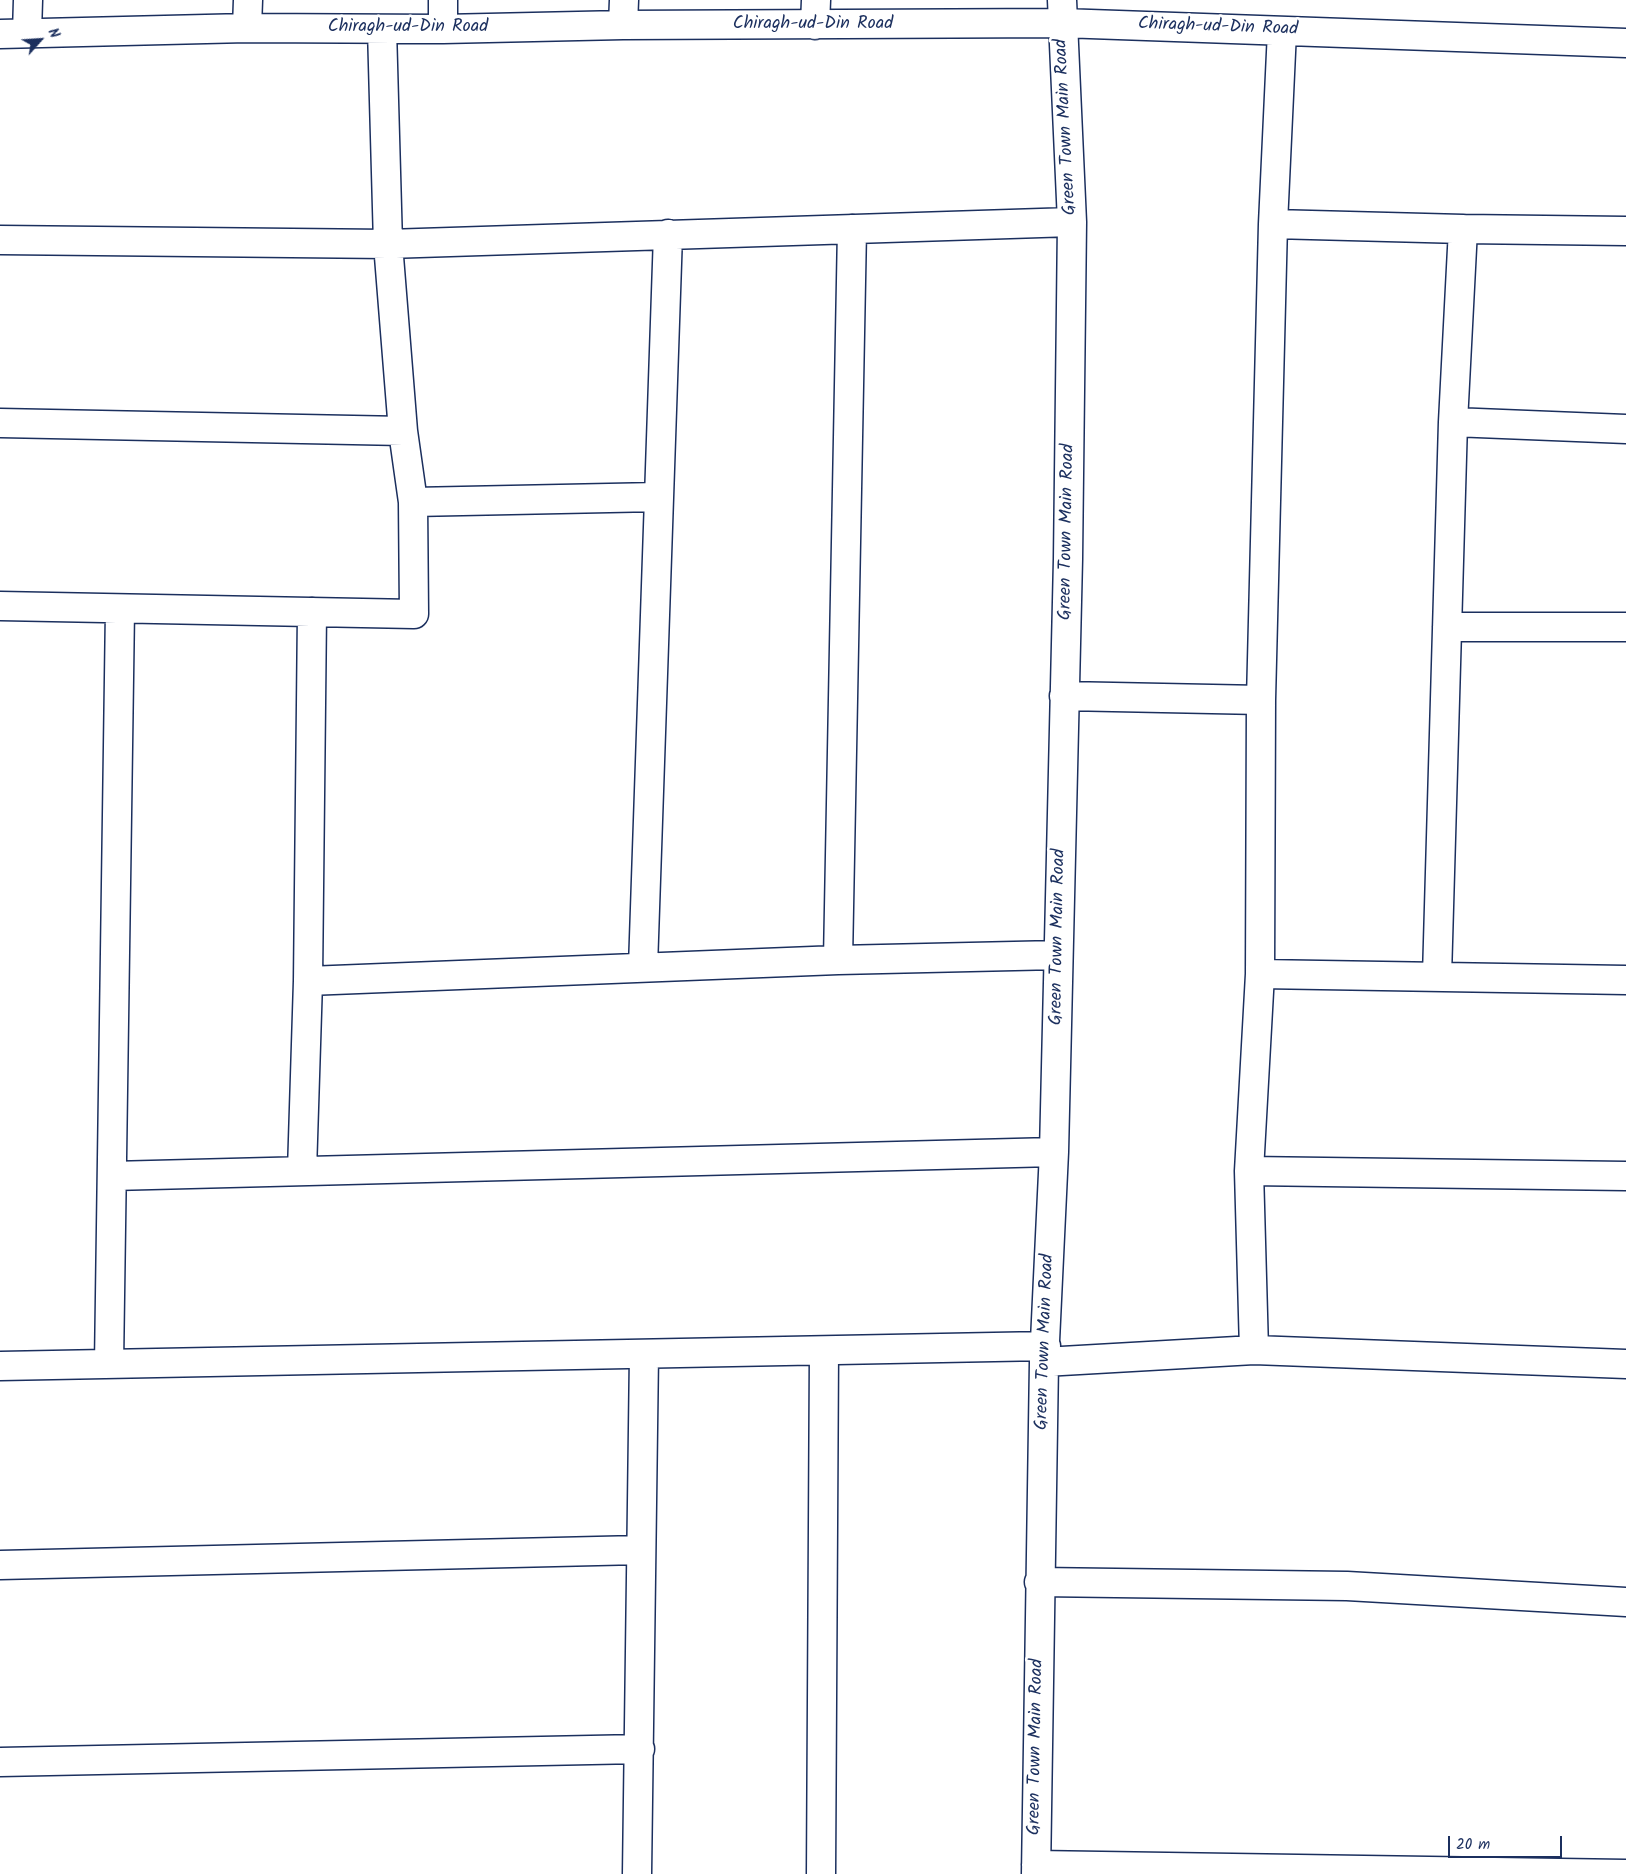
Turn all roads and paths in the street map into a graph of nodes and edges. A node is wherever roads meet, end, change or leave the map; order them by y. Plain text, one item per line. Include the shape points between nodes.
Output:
1 (28, 0) edge
2 (248, 0) edge
3 (443, 0) edge
4 (1062, 11) edge
5 (624, 12) edge
6 (815, 12) edge
7 (247, 28) junction
8 (382, 29) junction
9 (443, 29) junction
10 (1282, 30) junction
11 (27, 33) junction
12 (0, 34) edge
13 (1626, 42) edge
14 (1072, 222) junction
15 (1273, 224) junction
16 (852, 229) junction
17 (1463, 229) junction
18 (1626, 232) edge
19 (668, 234) junction
20 (0, 240) edge
21 (388, 244) junction
22 (1453, 422) junction
23 (0, 423) edge
24 (1626, 428) edge
25 (404, 431) junction
26 (658, 497) junction
27 (413, 502) junction
28 (0, 606) edge
29 (120, 609) junction
30 (312, 612) junction
31 (1447, 627) junction
32 (1626, 627) edge
33 (1064, 696) junction
34 (1261, 700) junction
35 (1058, 955) junction
36 (838, 960) junction
37 (643, 967) junction
38 (1260, 974) junction
39 (1437, 976) junction
40 (1626, 980) edge
41 (308, 981) junction
42 (1054, 1152) junction
43 (302, 1171) junction
44 (1248, 1171) junction
45 (112, 1176) junction
46 (1626, 1176) edge
47 (1254, 1350) junction
48 (824, 1351) junction
49 (644, 1354) junction
50 (1045, 1354) junction
51 (109, 1364) junction
52 (1626, 1364) edge
53 (0, 1366) edge
54 (640, 1550) junction
55 (0, 1565) edge
56 (1039, 1582) junction
57 (1626, 1602) edge
58 (640, 1749) junction
59 (0, 1762) edge
60 (1036, 1869) edge
61 (637, 1874) edge
62 (821, 1874) edge
63 (1626, 1874) edge

1 - 11 street
2 - 7 street
3 - 9 street
4 - 6 street, Chiragh-ud-Din Road
4 - 10 street, Chiragh-ud-Din Road
4 - 14 street, Green Town Main Road
5 - 6 street, Chiragh-ud-Din Road
5 - 9 street, Chiragh-ud-Din Road
7 - 8 street, Chiragh-ud-Din Road
7 - 11 street, Chiragh-ud-Din Road
8 - 9 street, Chiragh-ud-Din Road
8 - 21 street
10 - 13 street, Chiragh-ud-Din Road
10 - 15 street
11 - 12 street, Chiragh-ud-Din Road
14 - 16 street
14 - 33 street, Green Town Main Road
15 - 17 street
15 - 34 street
16 - 19 street
16 - 36 street
17 - 18 street
17 - 22 street
19 - 21 street
19 - 26 street
20 - 21 street
21 - 25 street
22 - 24 street
22 - 31 street
23 - 25 street
25 - 27 street
26 - 27 street
26 - 37 street
27 - 30 street via 414,614
28 - 29 street
29 - 30 street
29 - 45 street
30 - 41 street
31 - 32 street
31 - 39 street
33 - 34 street
33 - 35 street, Green Town Main Road
34 - 38 street
35 - 36 street
35 - 42 street, Green Town Main Road
36 - 37 street
37 - 41 street
38 - 39 street
38 - 44 street
39 - 40 street
41 - 43 street
42 - 43 street
42 - 50 street, Green Town Main Road
43 - 45 street
44 - 46 street
44 - 47 street
45 - 51 street
47 - 50 street
47 - 52 street
48 - 49 street
48 - 50 street
48 - 62 street
49 - 51 street
49 - 54 street
50 - 56 street, Green Town Main Road
51 - 53 street
54 - 55 street
54 - 58 street
56 - 57 street via 1347,1586
56 - 60 street, Green Town Main Road
58 - 59 street
58 - 61 street
60 - 63 street

